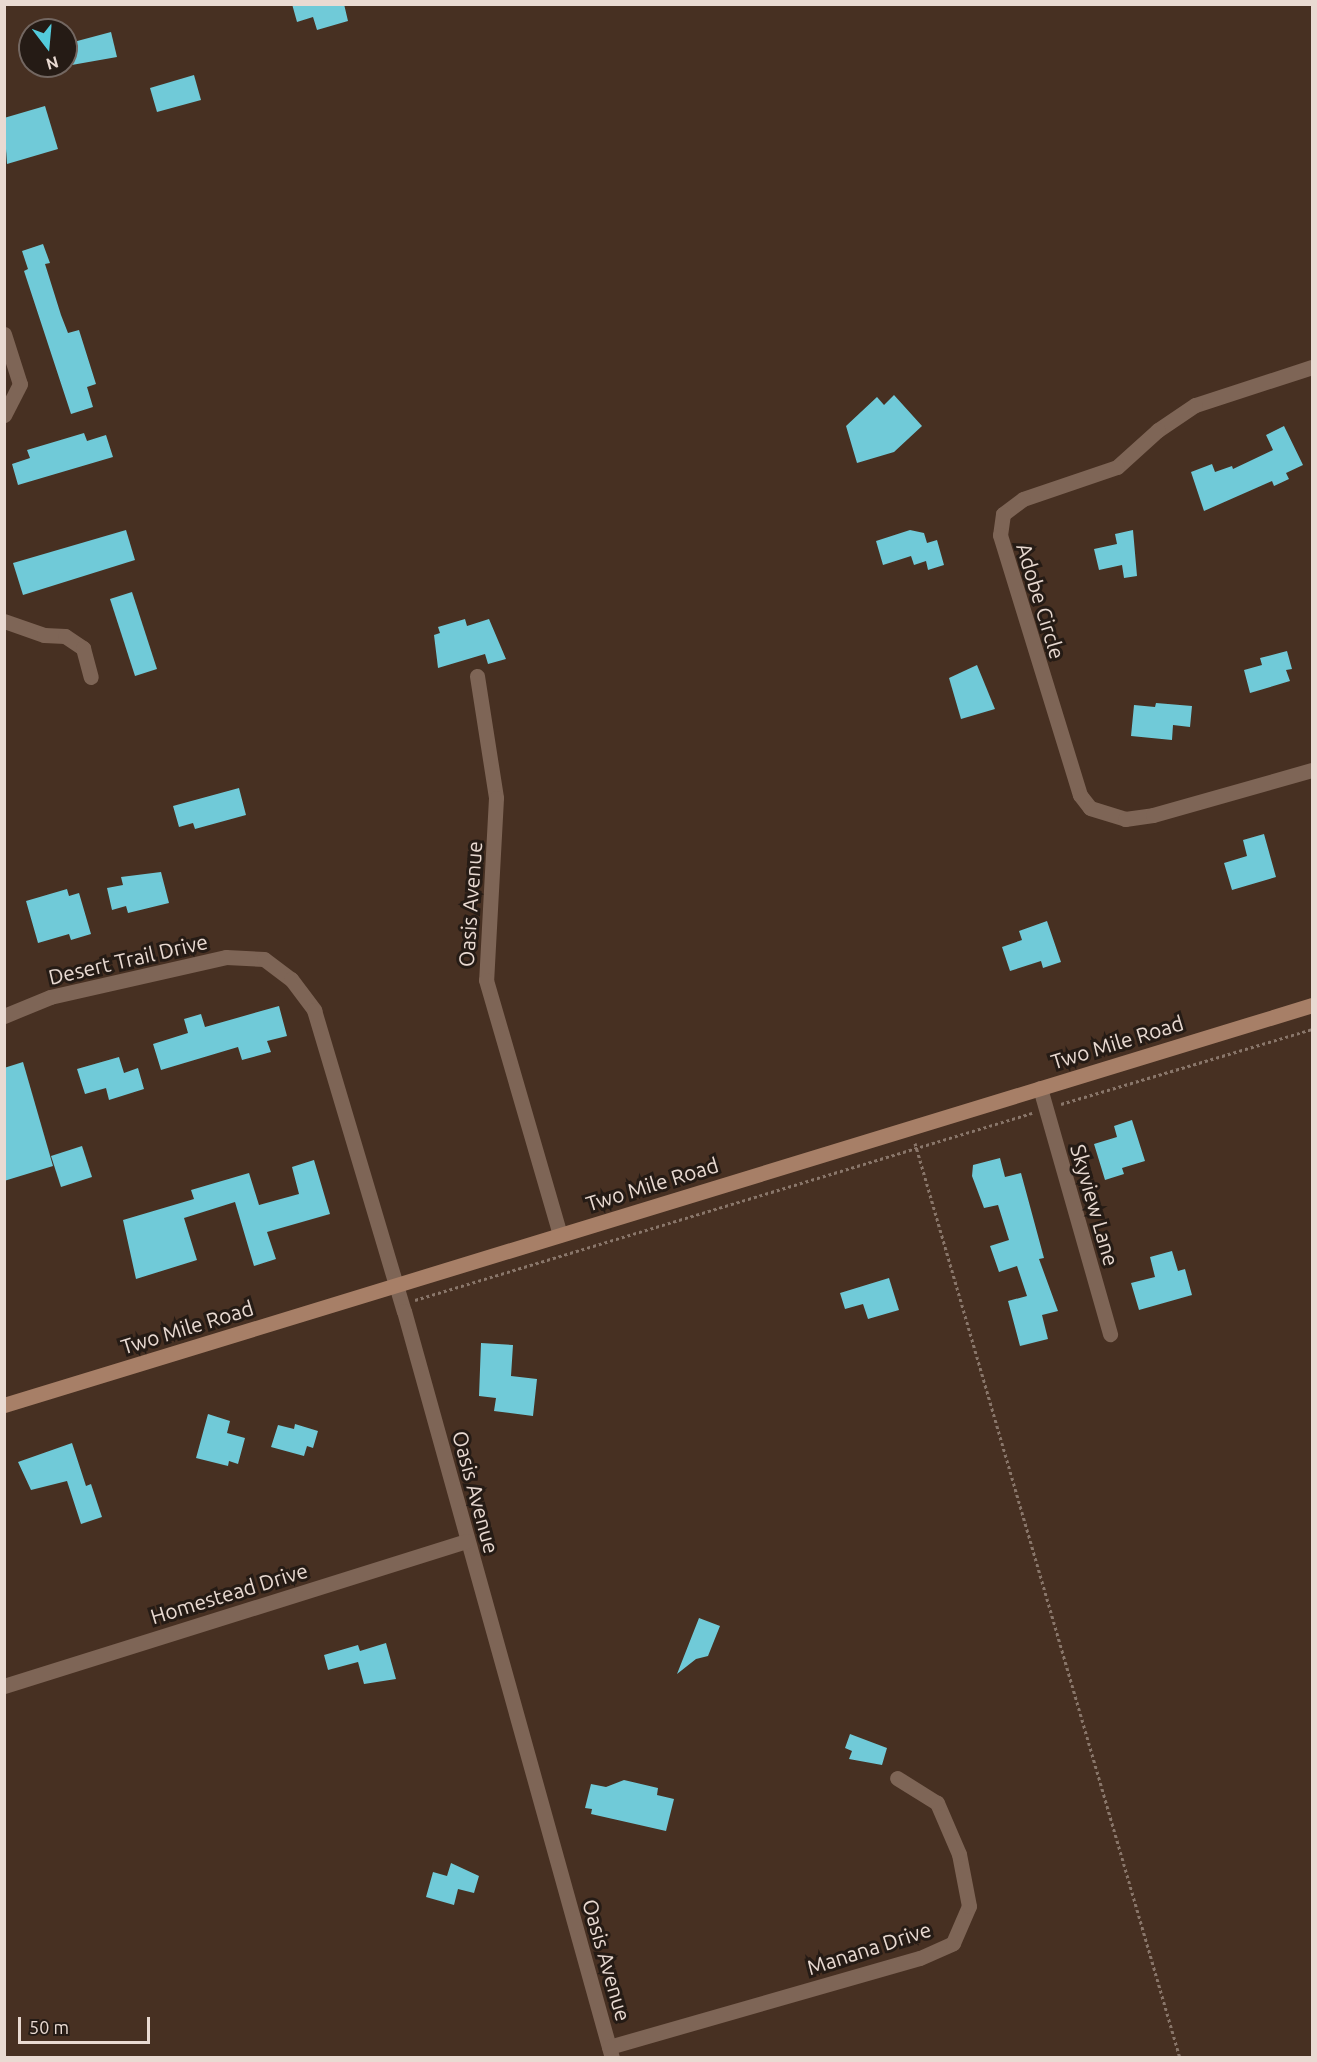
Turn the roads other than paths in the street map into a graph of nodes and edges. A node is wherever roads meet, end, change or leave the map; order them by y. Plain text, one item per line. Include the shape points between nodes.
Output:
1 (4, 334) edge
2 (1312, 367) edge
3 (4, 415) edge
4 (4, 621) edge
5 (477, 676) dead end
6 (91, 677) dead end
7 (1312, 770) edge
8 (264, 959) joint
9 (1312, 1005) edge
10 (4, 1016) edge
11 (1040, 1088) junction
12 (560, 1234) junction
13 (396, 1284) junction
14 (1110, 1334) dead end
15 (4, 1405) edge
16 (467, 1541) junction
17 (4, 1686) edge
18 (897, 1778) dead end
19 (611, 2052) edge

1 - 3 street via 20,384
2 - 7 street, Adobe Circle via 1195,405 1158,429 1117,467 1023,499 1003,514 1000,535 1074,777 1090,808 1125,819 1153,815
4 - 6 street via 24,630 65,636 83,648
5 - 12 street, Oasis Avenue via 496,798 486,980
8 - 10 street, Desert Trail Drive via 226,957 136,975 50,997
8 - 13 street, Oasis Avenue via 291,979 314,1010
9 - 11 main road, Two Mile Road
11 - 12 main road, Two Mile Road
11 - 14 street, Skyview Lane
12 - 13 main road, Two Mile Road
13 - 15 main road, Two Mile Road
13 - 16 street, Oasis Avenue
16 - 17 street, Homestead Drive
16 - 19 street, Oasis Avenue
18 - 19 street, Manana Drive via 937,1803 959,1854 969,1906 953,1943 920,1958

